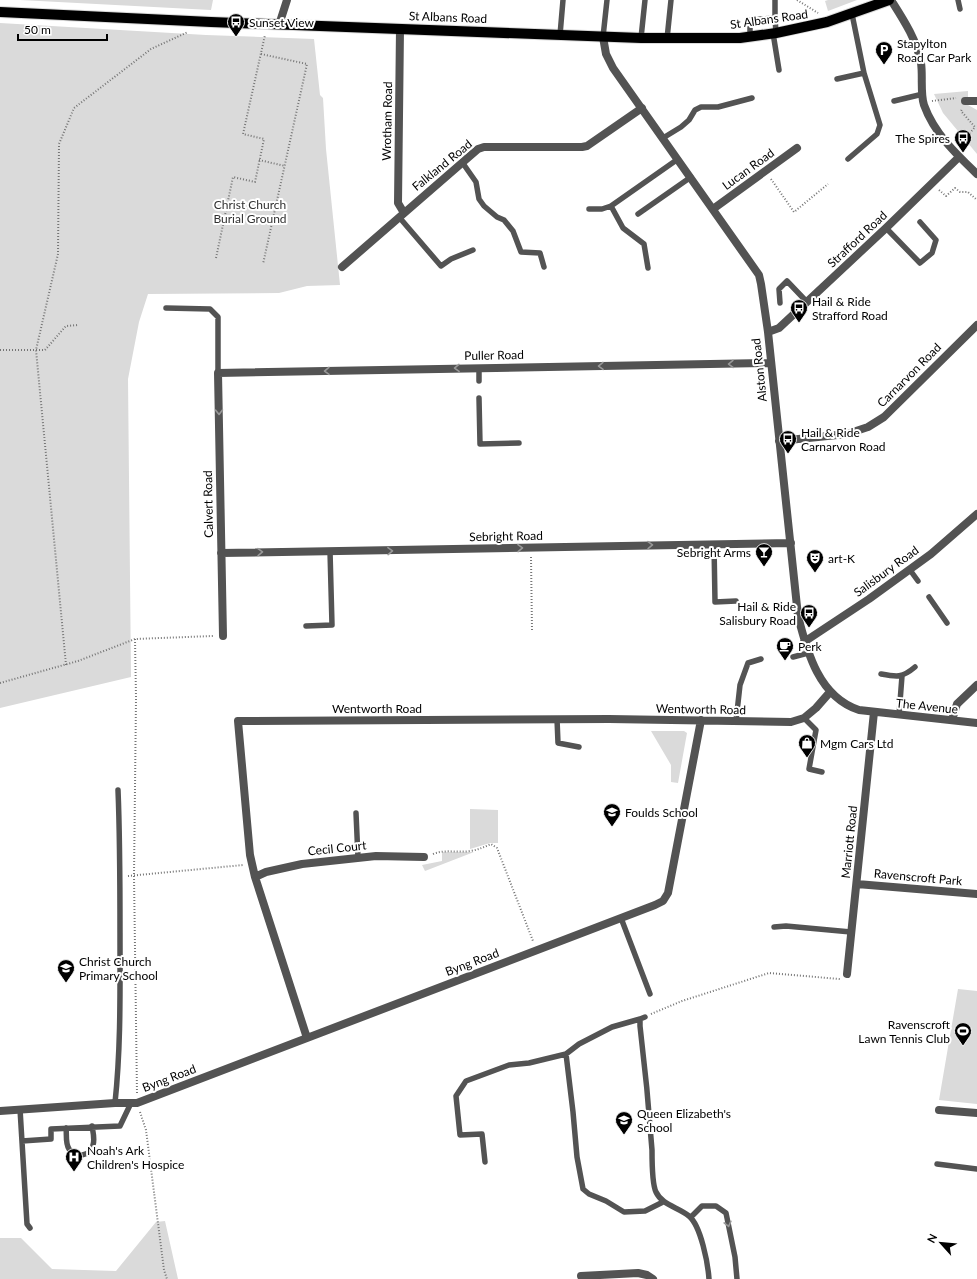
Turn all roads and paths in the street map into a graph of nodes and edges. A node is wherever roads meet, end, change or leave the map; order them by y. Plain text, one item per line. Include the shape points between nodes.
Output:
1 (287, 0) edge
2 (563, 0) edge
3 (607, 0) edge
4 (645, 0) edge
5 (671, 0) edge
6 (775, 0) edge
7 (797, 0) edge
8 (890, 0) edge
9 (958, 0) edge
10 (960, 9) dead end
11 (0, 12) edge
12 (852, 14) junction
13 (774, 18) junction
14 (267, 24) junction
15 (822, 24) junction
16 (279, 25) junction
17 (400, 28) junction
18 (191, 31) dead end
19 (775, 33) junction
20 (560, 35) junction
21 (603, 37) junction
22 (750, 37) junction
23 (641, 38) junction
24 (667, 39) junction
25 (260, 54) junction
26 (779, 70) dead end
27 (864, 73) junction
28 (837, 79) dead end
29 (923, 94) junction
30 (752, 98) dead end
31 (977, 100) edge
32 (894, 101) dead end
33 (965, 101) junction
34 (923, 104) junction
35 (642, 108) junction
36 (976, 128) edge
37 (663, 138) junction
38 (797, 148) dead end
39 (953, 151) junction
40 (959, 157) junction
41 (678, 159) junction
42 (848, 159) dead end
43 (259, 160) junction
44 (462, 162) junction
45 (285, 166) junction
46 (765, 171) junction
47 (977, 174) edge
48 (691, 177) junction
49 (933, 183) junction
50 (828, 184) dead end
51 (977, 200) edge
52 (611, 206) junction
53 (589, 209) dead end
54 (713, 209) junction
55 (638, 214) dead end
56 (401, 215) junction
57 (920, 222) dead end
58 (886, 228) junction
59 (474, 250) dead end
60 (216, 258) dead end
61 (264, 264) dead end
62 (342, 267) dead end
63 (544, 267) dead end
64 (648, 268) dead end
65 (806, 302) junction
66 (780, 303) dead end
67 (166, 308) dead end
68 (977, 324) edge
69 (78, 325) dead end
70 (768, 332) junction
71 (0, 350) edge
72 (36, 350) junction
73 (770, 363) junction
74 (479, 368) junction
75 (218, 373) junction
76 (479, 381) dead end
77 (479, 398) dead end
78 (779, 441) junction
79 (519, 443) dead end
80 (977, 514) edge
81 (791, 543) junction
82 (714, 544) junction
83 (530, 548) junction
84 (330, 551) junction
85 (221, 553) junction
86 (910, 570) junction
87 (918, 582) dead end
88 (929, 597) dead end
89 (736, 601) dead end
90 (947, 623) dead end
91 (306, 626) dead end
92 (532, 630) dead end
93 (223, 636) joint
94 (135, 639) junction
95 (804, 642) junction
96 (808, 653) junction
97 (793, 657) dead end
98 (761, 659) dead end
99 (66, 665) junction
100 (915, 667) dead end
101 (881, 674) dead end
102 (902, 676) junction
103 (0, 683) edge
104 (977, 685) edge
105 (830, 692) junction
106 (874, 712) junction
107 (899, 715) junction
108 (804, 718) junction
109 (557, 719) junction
110 (702, 720) junction
111 (952, 720) junction
112 (736, 721) junction
113 (977, 723) edge
114 (579, 747) dead end
115 (822, 772) dead end
116 (118, 790) dead end
117 (356, 813) dead end
118 (424, 857) joint
119 (358, 858) junction
120 (252, 864) junction
121 (120, 876) junction
122 (134, 876) junction
123 (255, 877) junction
124 (857, 884) junction
125 (977, 894) edge
126 (621, 918) junction
127 (774, 927) dead end
128 (851, 932) junction
129 (536, 950) junction
130 (847, 977) joint
131 (650, 994) dead end
132 (642, 1018) junction
133 (307, 1038) junction
134 (566, 1054) junction
135 (115, 1103) junction
136 (134, 1103) junction
137 (20, 1109) junction
138 (939, 1110) dead end
139 (0, 1111) edge
140 (977, 1113) edge
141 (92, 1126) junction
142 (66, 1128) junction
143 (22, 1141) junction
144 (485, 1162) dead end
145 (937, 1164) dead end
146 (977, 1169) edge
147 (663, 1202) junction
148 (691, 1217) junction
149 (30, 1228) dead end
150 (581, 1276) dead end
151 (595, 1277) edge
152 (167, 1279) edge
153 (653, 1279) edge
154 (709, 1279) edge
155 (737, 1279) edge

1 - 16 street
2 - 20 lane
3 - 21 lane
4 - 23 lane
5 - 24 lane
6 - 13 lane
7 - 15 path via 819,14
8 - 12 main road, St Albans Road
8 - 29 street via 916,45 921,63
9 - 10 lane
11 - 14 main road, St Albans Road
12 - 15 main road, St Albans Road
12 - 27 lane
13 - 19 lane
13 - 22 lane via 750,20
14 - 16 main road, St Albans Road
14 - 25 path
15 - 19 main road, St Albans Road
16 - 17 main road, St Albans Road
17 - 20 main road, St Albans Road
17 - 56 street, Wrotham Road via 398,203
18 - 72 path via 151,49 74,108 59,144 58,254
19 - 22 main road, St Albans Road
19 - 26 lane
20 - 21 main road, St Albans Road
21 - 23 main road, St Albans Road
21 - 35 street, Alston Road via 606,54
22 - 24 main road, St Albans Road
23 - 24 main road, St Albans Road
25 - 43 path via 243,134 264,139
25 - 45 path via 307,64
27 - 28 lane
27 - 42 lane via 880,125 877,134
29 - 32 lane
29 - 34 street
30 - 37 lane via 718,107 701,107 695,110 681,127
31 - 33 street
33 - 34 path via 964,96
33 - 36 path via 961,111
34 - 39 street via 932,123
35 - 37 street, Alston Road
35 - 44 street, Falkland Road via 587,146 484,147
36 - 39 path
37 - 41 street, Alston Road
38 - 46 street, Lucan Road
39 - 40 street
40 - 47 street
40 - 49 street, Strafford Road
41 - 48 street, Alston Road
41 - 52 lane
43 - 45 path
43 - 60 path via 255,182 233,177
44 - 56 street, Falkland Road
44 - 63 lane via 476,182 479,199 484,206 504,220 513,231 521,252 540,253
45 - 61 path
46 - 50 path via 794,212
46 - 54 street, Lucan Road
48 - 54 street, Alston Road
48 - 55 lane
49 - 51 path via 946,196 955,188 960,192 968,192
49 - 58 street, Strafford Road
52 - 53 lane
52 - 64 lane via 623,228 644,244
54 - 70 street, Alston Road via 759,275
56 - 59 lane via 441,266
56 - 62 street, Falkland Road
57 - 58 lane via 936,240 932,252 920,263
58 - 65 street, Strafford Road
65 - 66 lane via 787,281 779,289
65 - 70 street, Strafford Road via 779,328
67 - 75 lane via 210,309 218,317
68 - 78 street, Carnarvon Road via 884,417 873,424 847,434
69 - 72 path via 66,326 45,350
70 - 73 street, Alston Road
71 - 72 path
72 - 99 path
73 -> 74 street, Puller Road
73 - 78 street, Alston Road
74 -> 75 street, Puller Road
74 - 76 lane
75 -> 85 street, Calvert Road
77 - 79 lane via 480,444
78 - 81 street, Alston Road
80 - 86 street, Salisbury Road
81 - 82 street, Sebright Road
81 - 95 street, Alston Road via 798,616
83 -> 82 street, Sebright Road
82 - 89 lane via 715,602
84 -> 83 street, Sebright Road
83 - 92 path
85 -> 84 street, Sebright Road
84 - 91 lane via 332,625
85 - 93 street, Calvert Road
86 - 87 lane
86 - 95 street, Salisbury Road
88 - 90 lane
93 - 94 path
94 - 99 path
94 - 122 path
95 - 96 street, Alston Road
96 - 97 lane
96 - 105 street, Alston Road
98 - 112 lane via 748,663 740,685
99 - 103 path
100 - 102 lane
101 - 102 lane
102 - 107 lane
104 - 111 street via 958,704
105 - 106 street, Alston Road via 853,708
105 - 108 street
106 - 107 street, The Avenue
106 - 124 street, Marriott Road
107 - 111 street, The Avenue
108 - 112 street, Wentworth Road via 791,722
108 - 115 lane via 816,730 809,769
109 - 110 street, Wentworth Road
109 - 114 lane via 558,743
109 - 120 street, Wentworth Road via 238,721
110 - 112 street, Wentworth Road
110 - 126 street, Byng Road via 668,893 663,901
111 - 113 street, The Avenue
116 - 121 lane
117 - 119 lane
118 - 119 street, Cecil Court
118 - 129 path via 441,851 479,850 491,844 497,848
119 - 123 street, Cecil Court via 302,864
120 - 122 path
120 - 123 street, Wentworth Road
121 - 122 path
121 - 135 lane via 121,1016
122 - 136 path
123 - 133 street, Wentworth Road
124 - 125 street, Ravenscroft Park
124 - 128 street, Marriott Road
126 - 129 street, Byng Road
126 - 131 lane
127 - 128 lane
128 - 130 street, Marriott Road
129 - 133 street, Byng Road
130 - 132 path via 769,973 682,1001
132 - 134 lane via 612,1027 579,1044
132 - 147 lane via 655,1191
133 - 136 street, Byng Road
134 - 144 lane via 509,1065 466,1081 456,1096 460,1136 482,1134
134 - 147 lane via 576,1157 583,1189 624,1212 646,1210
135 - 136 street, Byng Road
135 - 137 street, Byng Road
136 - 141 lane via 120,1126
136 - 152 path via 146,1130
137 - 139 street, Byng Road
137 - 143 lane
138 - 140 street
141 - 142 lane
141 - 142 lane via 93,1146 86,1154 81,1155 73,1154 67,1145
142 - 143 lane via 51,1129 51,1139
143 - 149 lane via 27,1224
145 - 146 lane
147 - 148 lane
148 - 154 lane via 701,1240
148 -> 155 lane via 702,1206 716,1206 726,1213
150 - 151 street
151 - 153 street via 638,1273

